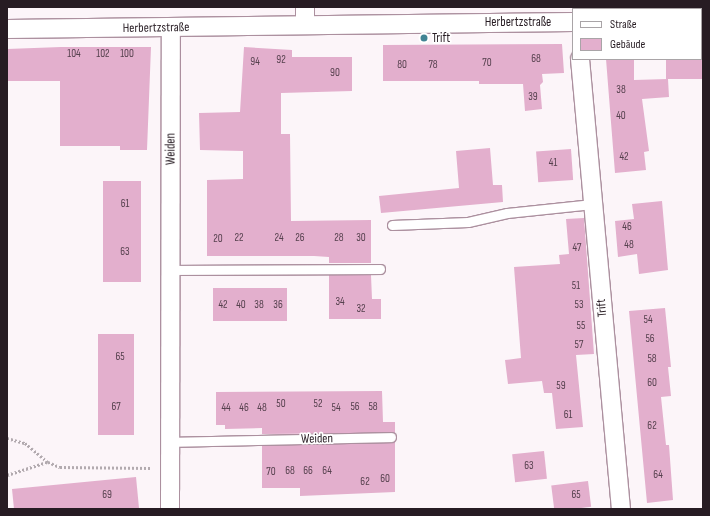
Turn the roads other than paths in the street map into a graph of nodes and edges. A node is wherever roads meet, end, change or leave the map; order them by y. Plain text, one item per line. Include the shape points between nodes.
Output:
1 (463, 14) edge
2 (305, 16) edge
3 (572, 22) edge
4 (7, 28) edge
5 (171, 28) junction
6 (580, 60) edge
7 (593, 204) junction
8 (392, 225) dead end
9 (380, 269) dead end
10 (170, 270) junction
11 (392, 437) dead end
12 (170, 442) junction
13 (170, 509) edge
14 (621, 509) edge

1 - 2 street, Herbertzstraße
1 - 3 street, Herbertzstraße
2 - 5 street, Herbertzstraße
4 - 5 street, Herbertzstraße
5 - 10 street, Weiden
6 - 7 street, Trift
7 - 8 lane via 507,213 468,222
7 - 14 street, Trift
9 - 10 lane
10 - 12 street, Weiden
11 - 12 lane, Weiden
12 - 13 street, Weiden

